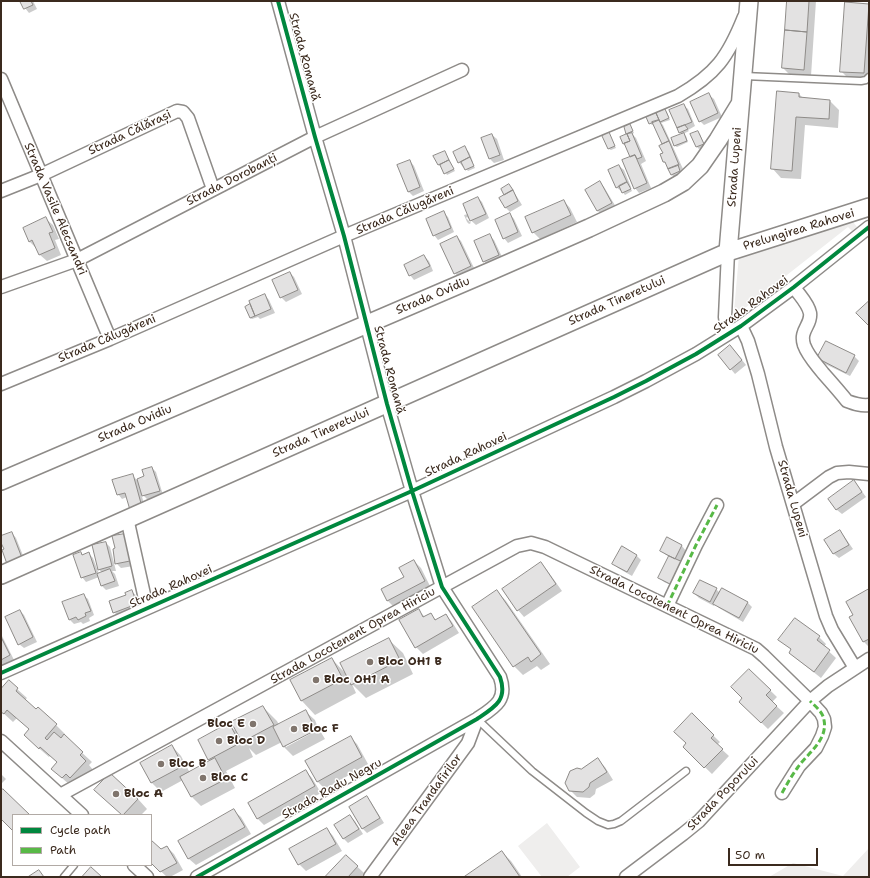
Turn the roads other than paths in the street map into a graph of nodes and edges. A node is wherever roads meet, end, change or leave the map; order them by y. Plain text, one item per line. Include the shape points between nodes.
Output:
1 (278, 1) edge
2 (749, 3) edge
3 (462, 70) dead end
4 (743, 76) junction
5 (869, 77) edge
6 (1, 79) edge
7 (4, 95) edge
8 (740, 104) junction
9 (315, 137) junction
10 (41, 175) junction
11 (213, 189) junction
12 (1, 191) edge
13 (869, 208) edge
14 (868, 230) edge
15 (344, 236) junction
16 (728, 252) junction
17 (77, 260) junction
18 (1, 287) edge
19 (794, 287) junction
20 (366, 325) junction
21 (741, 326) junction
22 (729, 333) junction
23 (110, 339) junction
24 (1, 384) edge
25 (388, 404) junction
26 (869, 405) edge
27 (869, 474) edge
28 (1, 481) edge
29 (412, 491) junction
30 (793, 504) junction
31 (717, 505) dead end
32 (127, 518) junction
33 (1, 575) edge
34 (442, 587) junction
35 (667, 606) junction
36 (147, 608) junction
37 (869, 659) edge
38 (855, 668) junction
39 (1, 673) edge
40 (810, 701) junction
41 (477, 719) junction
42 (1, 741) edge
43 (686, 771) dead end
44 (782, 793) dead end
45 (60, 795) junction
46 (81, 814) edge
47 (73, 866) edge
48 (135, 866) edge
49 (64, 877) edge
50 (147, 877) edge
51 (197, 877) edge
52 (370, 877) edge
53 (626, 877) edge

1 - 9 street, Strada Romană
2 - 4 main road, Strada Lupeni
2 - 15 street, Strada Călugăreni via 736,36 719,64 700,82 678,96
3 - 9 street, Strada Dorobanți
4 - 5 lane via 861,81
4 - 8 main road, Strada Lupeni
6 - 7 street, Strada Vasile Alecsandri
7 - 10 street, Strada Vasile Alecsandri
8 - 16 main road, Strada Lupeni
8 - 20 main road, Strada Ovidiu via 708,156 692,174 675,187 589,228
9 - 11 street, Strada Dorobanți
9 - 15 street, Strada Romană
10 - 11 street, Strada Călărași via 177,111 183,112 188,118
10 - 12 street, Strada Călărași
10 - 17 street, Strada Vasile Alecsandri
11 - 17 street, Strada Dorobanți
13 - 16 main road, Prelungirea Rahovei
14 - 19 street, Strada Rahovei
15 - 20 street, Strada Romană
15 - 23 street, Strada Călugăreni
16 - 22 street, Strada Lupeni via 725,317
16 - 25 main road, Strada Tineretului
17 - 18 street, Strada Dorobanți
17 - 23 street, Strada Vasile Alecsandri
19 - 21 street, Strada Rahovei
19 - 26 street via 810,313 810,321 804,329 802,338 810,356 847,401 856,405
20 - 25 street, Strada Romană
20 - 28 main road, Strada Ovidiu
21 - 22 street, Strada Rahovei
21 - 30 street, Strada Lupeni via 758,374
22 - 29 street, Strada Rahovei via 646,382
23 - 24 street, Strada Călugăreni
25 - 29 street, Strada Romană
25 - 32 main road, Strada Tineretului
27 - 30 street via 837,473
29 - 34 street, Strada Romană
29 - 36 street, Strada Rahovei
30 - 38 street, Strada Lupeni via 826,616
31 - 35 street
32 - 33 main road, Strada Tineretului
32 - 36 street
34 - 35 street, Strada Locotenent Oprea Hiriciu via 517,546 531,543 545,547
34 - 41 street, Strada Romană via 500,677 503,686 502,696 497,704
34 - 45 street, Strada Locotenent Oprea Hiriciu
35 - 40 street, Strada Locotenent Oprea Hiriciu via 756,649
36 - 39 street, Strada Rahovei
37 - 38 street, Strada Poporului
38 - 40 street, Strada Poporului
40 - 44 street via 824,720 822,736
40 - 53 street, Strada Poporului via 700,821
41 - 43 lane via 532,771 586,813 608,825 621,821
41 - 51 street, Strada Radu Negru
41 - 52 street, Aleea Trandafirilor via 468,743
42 - 45 street
45 - 46 street
47 - 49 lane
48 - 50 street

